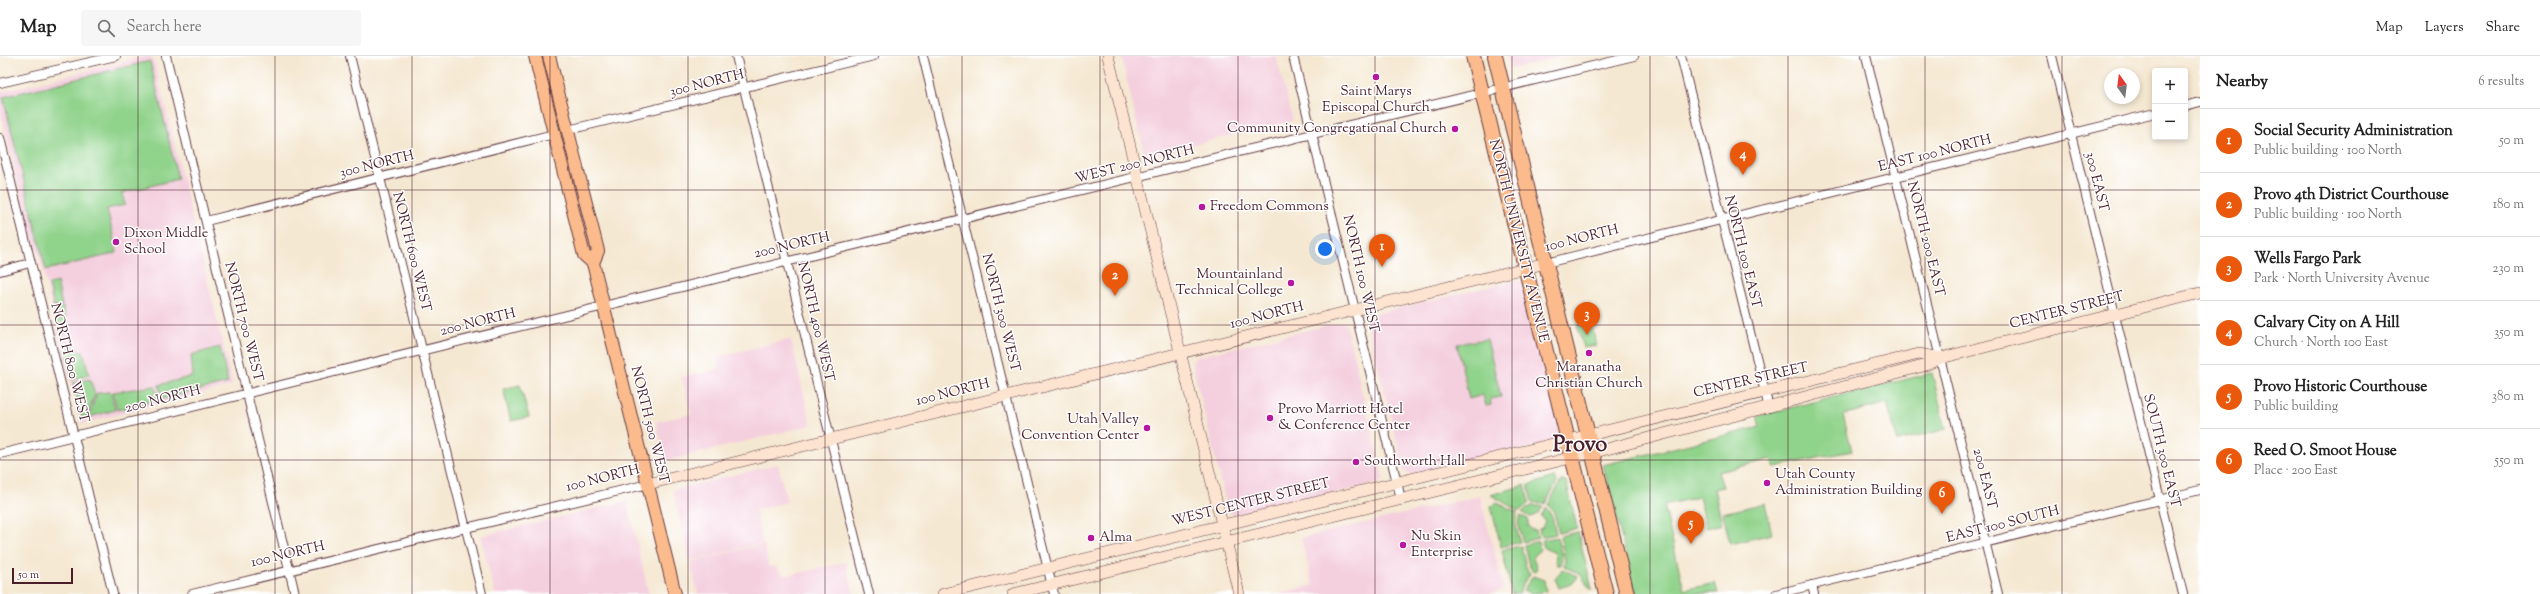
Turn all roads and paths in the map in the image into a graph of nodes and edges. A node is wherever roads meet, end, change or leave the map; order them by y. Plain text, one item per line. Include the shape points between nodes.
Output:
1 (116, 56) edge
2 (166, 56) edge
3 (350, 56) edge
4 (534, 56) edge
5 (549, 56) edge
6 (736, 56) edge
7 (874, 56) edge
8 (923, 56) edge
9 (1108, 56) edge
10 (1293, 56) edge
11 (1473, 56) edge
12 (1495, 56) edge
13 (1634, 56) edge
14 (1681, 56) edge
15 (1866, 56) edge
16 (2052, 56) edge
17 (0, 83) edge
18 (744, 88) junction
19 (1503, 88) junction
20 (1482, 93) junction
21 (2200, 102) edge
22 (2188, 105) edge
23 (2152, 114) edge
24 (568, 130) junction
25 (554, 134) junction
26 (2071, 134) junction
27 (1313, 135) junction
28 (0, 138) edge
29 (379, 177) junction
30 (1896, 177) junction
31 (1138, 178) junction
32 (962, 218) junction
33 (206, 220) junction
34 (1720, 220) junction
35 (787, 260) junction
36 (30, 263) junction
37 (594, 263) junction
38 (1546, 263) junction
39 (1524, 268) junction
40 (0, 271) edge
41 (2200, 293) edge
42 (604, 305) junction
43 (1355, 310) junction
44 (2114, 314) junction
45 (422, 350) junction
46 (1180, 352) junction
47 (1941, 358) junction
48 (247, 393) junction
49 (1765, 393) junction
50 (1007, 395) junction
51 (1769, 408) junction
52 (1956, 416) joint
53 (74, 436) junction
54 (830, 438) junction
55 (1591, 444) junction
56 (1569, 449) junction
57 (0, 454) edge
58 (1397, 483) junction
59 (648, 484) junction
60 (2200, 490) edge
61 (1401, 499) junction
62 (2160, 500) junction
63 (1222, 526) junction
64 (465, 528) junction
65 (1226, 542) junction
66 (1986, 542) junction
67 (289, 570) junction
68 (1051, 581) edge
69 (1812, 585) junction
70 (113, 594) edge
71 (192, 594) edge
72 (295, 594) edge
73 (482, 594) edge
74 (675, 594) edge
75 (870, 594) edge
76 (943, 594) edge
77 (1013, 594) edge
78 (1239, 594) edge
79 (1606, 594) edge
80 (1627, 594) edge
81 (1776, 594) edge
82 (1814, 594) edge
83 (1998, 594) edge
84 (2183, 594) edge

1 - 17 street
2 - 33 street, NORTH 700 WEST
3 - 29 street, NORTH 600 WEST
4 - 25 main road, NORTH 500 WEST
5 - 24 main road, NORTH 500 WEST
6 - 18 street, NORTH 400 WEST
7 - 18 street, 300 NORTH
8 - 32 street, NORTH 300 WEST
9 - 31 street
10 - 27 street, NORTH 100 WEST
11 - 20 highway, NORTH UNIVERSITY AVENUE
12 - 19 highway, NORTH UNIVERSITY AVENUE
13 - 19 street
14 - 34 street, NORTH 100 EAST
15 - 30 street, NORTH 200 EAST
16 - 26 street, 300 EAST
18 - 24 street, 300 NORTH
18 - 35 street, NORTH 400 WEST
19 - 20 street
19 - 38 highway, NORTH UNIVERSITY AVENUE
20 - 27 street
20 - 39 highway, NORTH UNIVERSITY AVENUE
21 - 22 street
23 - 26 street, EAST 100 NORTH
24 - 37 main road, NORTH 500 WEST via 598,251
25 - 29 street, 300 NORTH
25 - 37 main road, NORTH 500 WEST via 584,255
26 - 30 street, EAST 100 NORTH
26 - 44 street, 300 EAST
27 - 31 street, WEST 200 NORTH
27 - 43 street, NORTH 100 WEST
28 - 36 street, NORTH 800 WEST
29 - 33 street, 300 NORTH
29 - 45 street, NORTH 600 WEST
30 - 34 street, EAST 100 NORTH
30 - 47 street, NORTH 200 EAST
31 - 32 street, WEST 200 NORTH
31 - 46 street
32 - 35 street, 200 NORTH
32 - 50 street, NORTH 300 WEST
33 - 48 street, NORTH 700 WEST
34 - 38 street, 100 NORTH
34 - 49 street, NORTH 100 EAST
35 - 42 street, 200 NORTH
35 - 54 street, NORTH 400 WEST
36 - 40 street
36 - 53 street, NORTH 800 WEST
37 - 42 main road, NORTH 500 WEST
38 - 39 street, 100 NORTH
38 - 55 highway, NORTH UNIVERSITY AVENUE
39 - 43 street, 100 NORTH
39 - 56 highway, NORTH UNIVERSITY AVENUE
41 - 44 street, CENTER STREET
42 - 45 street, 200 NORTH
42 - 59 main road, NORTH 500 WEST
43 - 46 street, 100 NORTH
43 - 58 street, NORTH 100 WEST
44 - 47 street, CENTER STREET
44 - 62 street, SOUTH 300 EAST
45 - 48 street, 200 NORTH
45 - 64 street, NORTH 600 WEST
46 - 50 street, 100 NORTH
46 - 63 street
47 - 49 street, CENTER STREET via 1919,354
47 - 51 street, CENTER STREET via 1923,366
47 - 52 street, NORTH 200 EAST
48 - 53 street, 200 NORTH
48 - 67 street, NORTH 700 WEST
49 - 51 street, NORTH 100 EAST
49 - 55 street, CENTER STREET
50 - 54 street, 100 NORTH
50 - 68 street, NORTH 300 WEST
51 - 55 street, CENTER STREET
52 - 66 street, 200 EAST
53 - 57 street, 200 NORTH
53 - 70 street, NORTH 800 WEST
54 - 59 street, 100 NORTH
54 - 75 street, NORTH 400 WEST
55 - 56 street, CENTER STREET
55 - 56 street, CENTER STREET
55 - 80 highway, NORTH UNIVERSITY AVENUE
56 - 58 street, WEST CENTER STREET
56 - 61 street, WEST CENTER STREET
56 - 79 highway, NORTH UNIVERSITY AVENUE
58 - 61 street, NORTH 100 WEST
58 - 63 street, WEST CENTER STREET
59 - 64 street, 100 NORTH
59 - 74 main road, NORTH 500 WEST
60 - 62 street, EAST 100 SOUTH
61 - 65 street, WEST CENTER STREET
62 - 66 street, EAST 100 SOUTH
62 - 84 street, SOUTH 300 EAST
63 - 65 street
63 - 68 street, WEST CENTER STREET
64 - 67 street, 100 NORTH
64 - 73 street, NORTH 600 WEST
65 - 68 street, WEST CENTER STREET
65 - 78 street
66 - 69 street, EAST 100 SOUTH
66 - 83 street, 200 EAST
67 - 71 street, 100 NORTH
67 - 72 street, NORTH 700 WEST
68 - 76 street, WEST CENTER STREET
68 - 77 street, WEST CENTER STREET
69 - 81 street, EAST 100 SOUTH
69 - 82 street

